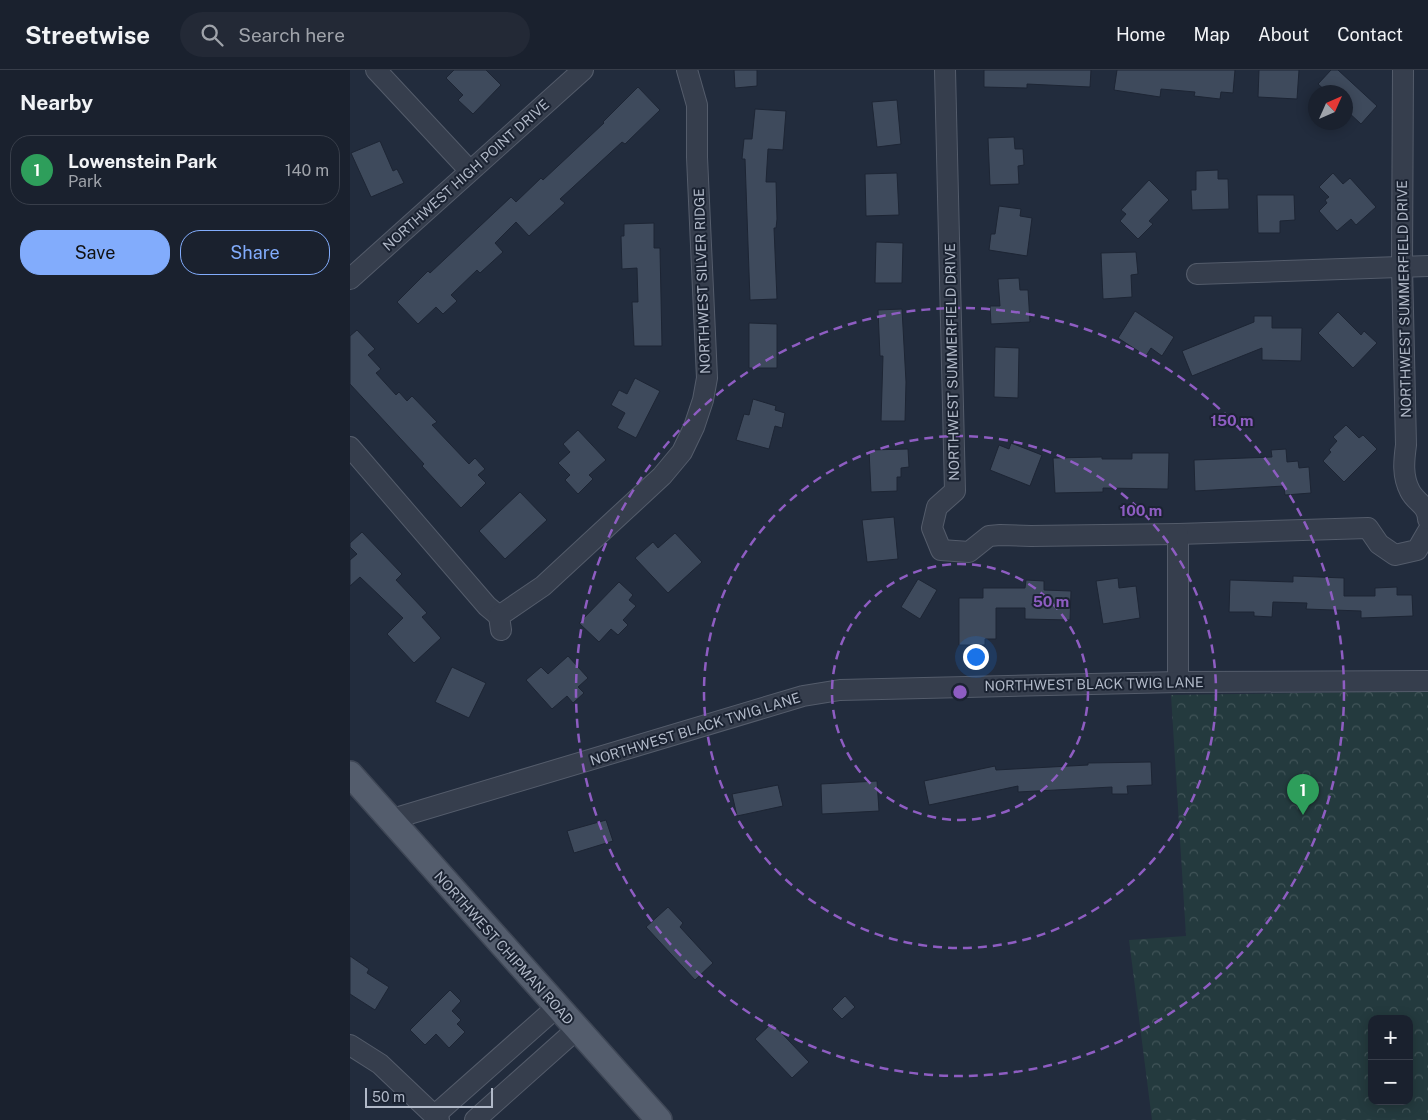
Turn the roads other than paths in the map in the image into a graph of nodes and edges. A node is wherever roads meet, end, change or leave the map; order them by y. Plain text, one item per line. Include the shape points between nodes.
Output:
1 (376, 70) edge
2 (583, 70) edge
3 (687, 70) edge
4 (945, 70) edge
5 (1403, 70) edge
6 (470, 172) junction
7 (1428, 266) edge
8 (1402, 267) junction
9 (1197, 274) dead end
10 (350, 280) edge
11 (350, 447) edge
12 (1428, 520) edge
13 (1428, 532) edge
14 (1178, 534) junction
15 (1428, 681) edge
16 (1178, 682) junction
17 (350, 774) edge
18 (389, 820) junction
19 (558, 1006) junction
20 (577, 1029) junction
21 (350, 1045) edge
22 (437, 1117) edge
23 (474, 1120) edge
24 (659, 1120) edge

1 - 6 street
2 - 6 street, NORTHWEST HIGH POINT DRIVE
3 - 11 street, NORTHWEST SILVER RIDGE via 697,105 707,378 694,427 682,452 662,476 500,623
4 - 14 street, NORTHWEST SUMMERFIELD DRIVE via 955,491 937,507 932,528 941,550 969,552 989,536 1000,535
5 - 8 street, NORTHWEST SUMMERFIELD DRIVE
6 - 10 street, NORTHWEST HIGH POINT DRIVE
7 - 8 street
8 - 9 street
8 - 12 street, NORTHWEST SUMMERFIELD DRIVE via 1406,445 1403,466 1410,491 1428,511
13 - 14 street, NORTHWEST SUMMERFIELD DRIVE via 1417,550 1395,555 1379,544 1368,528
14 - 16 street
15 - 16 street, NORTHWEST BLACK TWIG LANE
16 - 18 street, NORTHWEST BLACK TWIG LANE via 840,690 803,696
17 - 18 main road, NORTHWEST CHIPMAN ROAD
18 - 19 main road, NORTHWEST CHIPMAN ROAD
19 - 20 main road, NORTHWEST CHIPMAN ROAD
19 - 22 street
20 - 23 street
20 - 24 main road, NORTHWEST CHIPMAN ROAD
21 - 22 street via 380,1064

